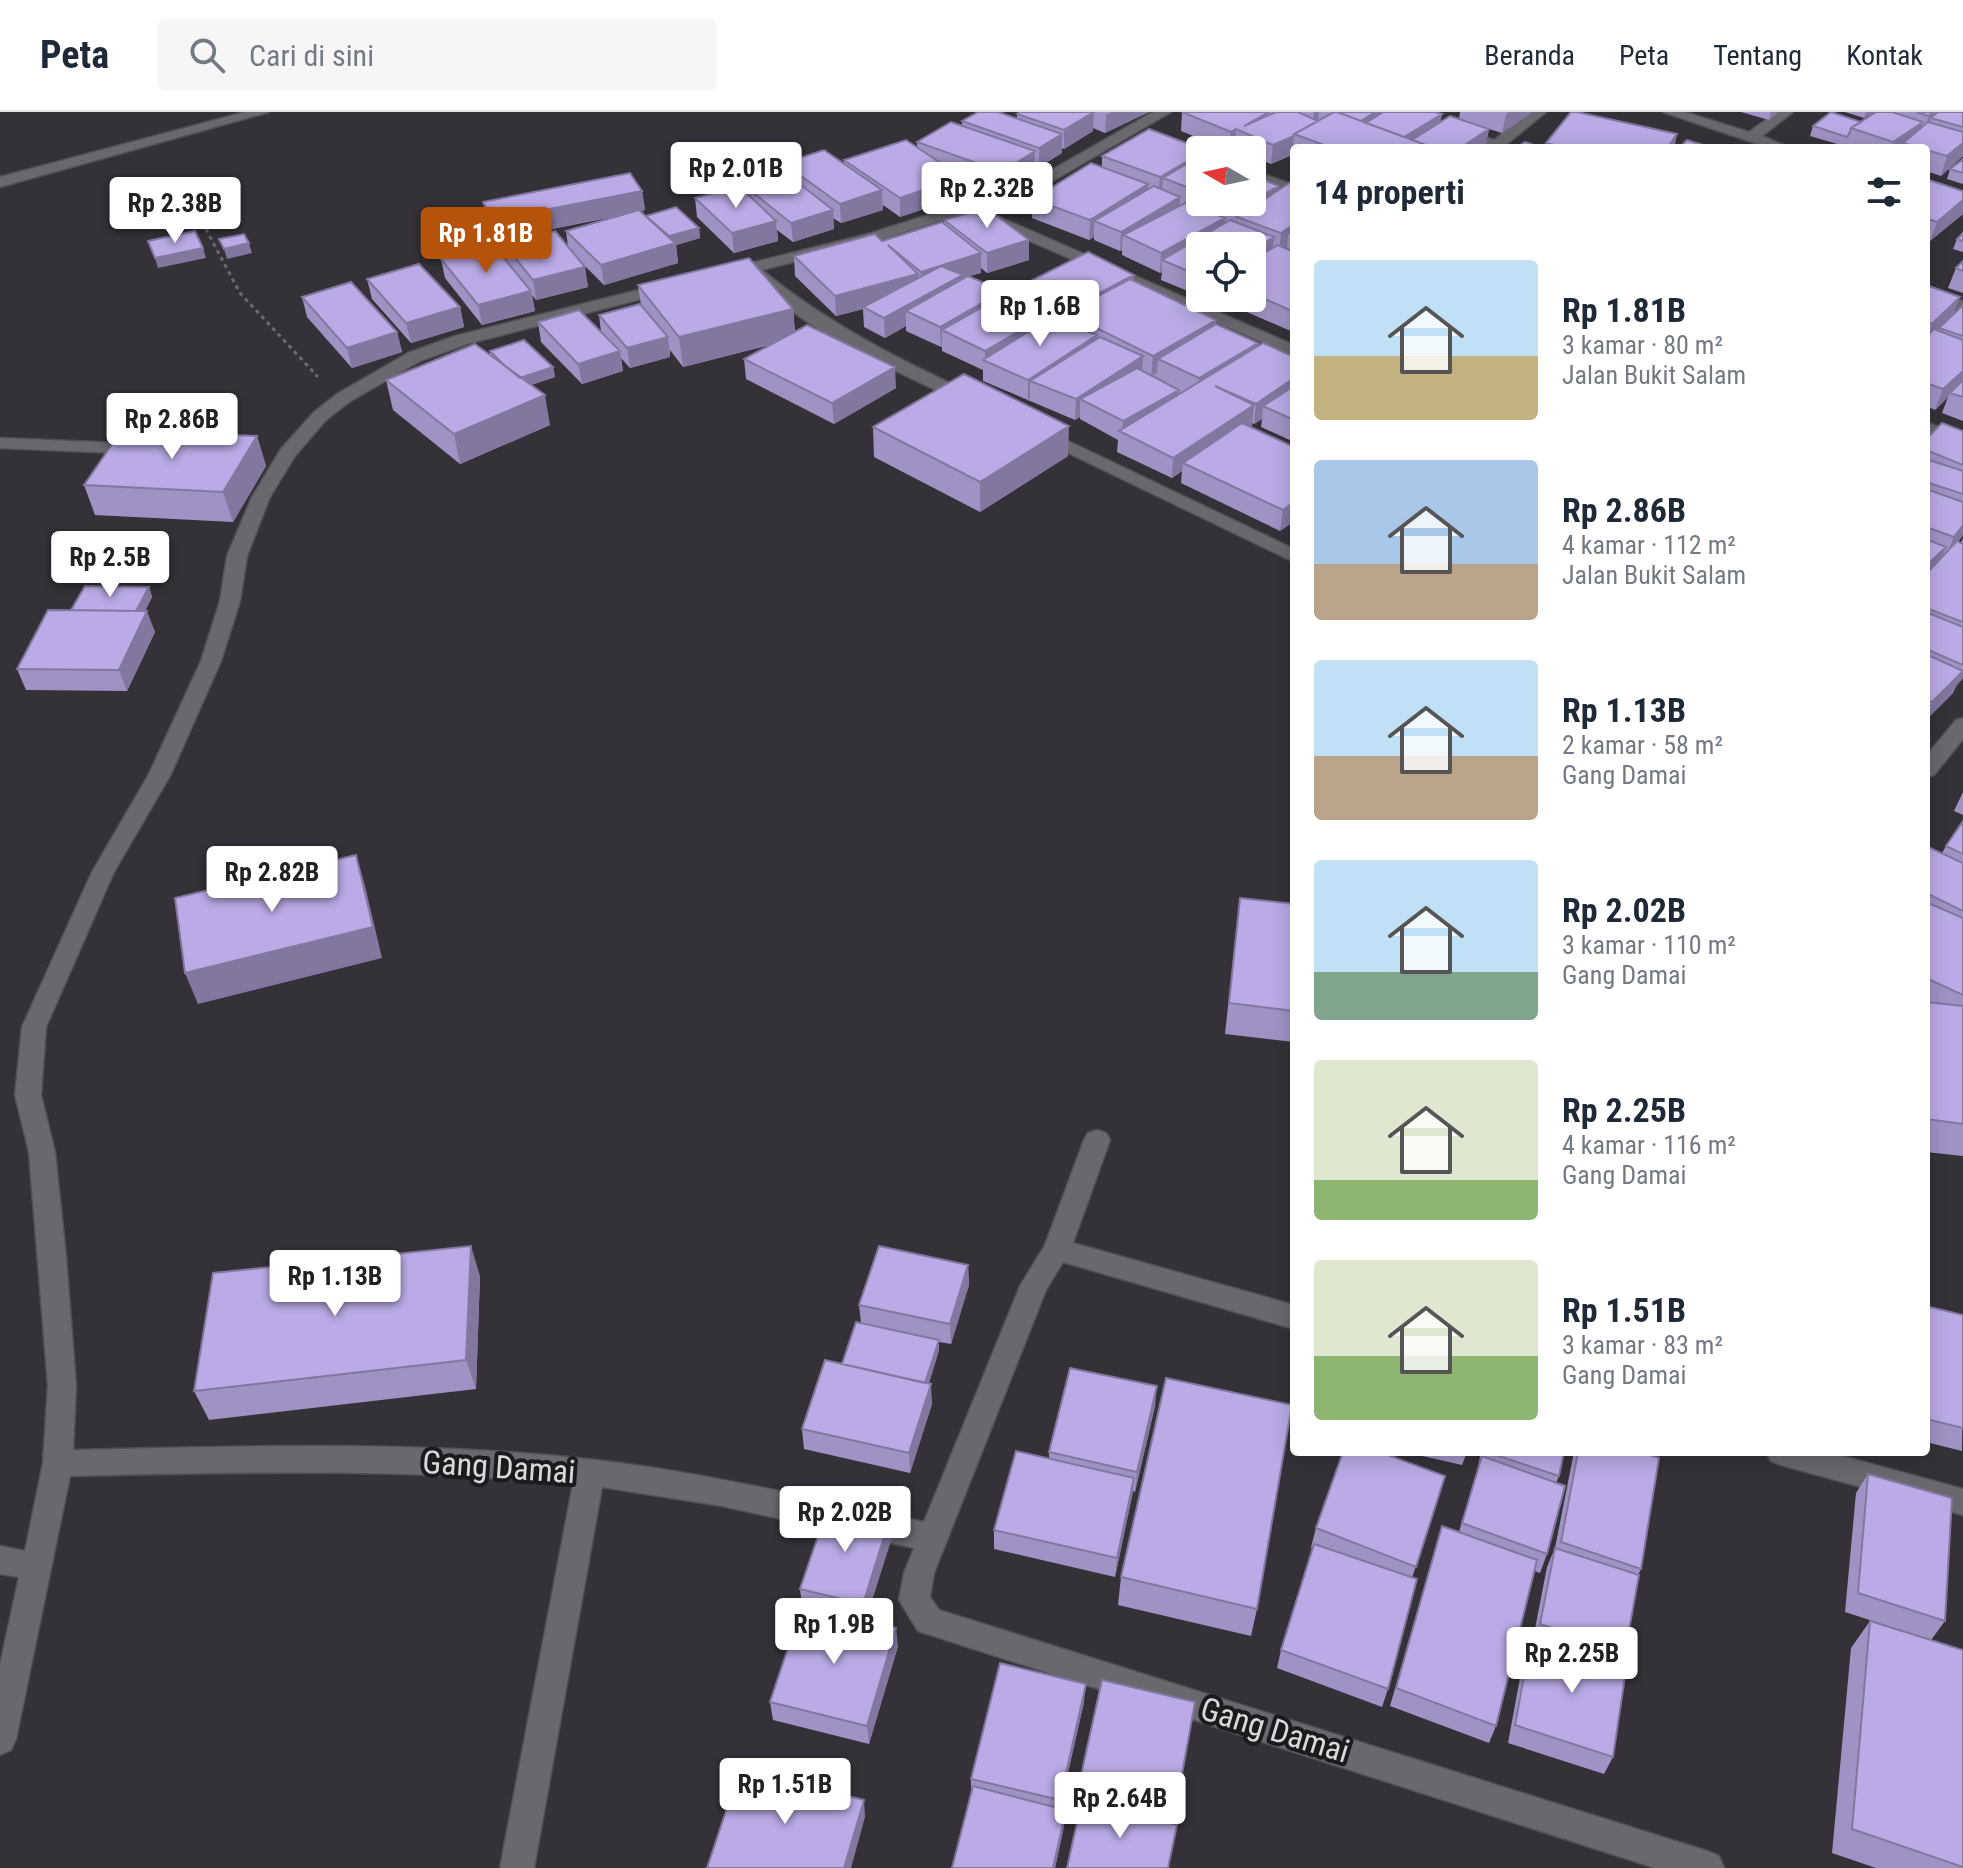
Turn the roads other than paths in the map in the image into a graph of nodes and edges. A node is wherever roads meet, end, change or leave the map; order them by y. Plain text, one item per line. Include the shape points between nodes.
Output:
1 (262, 112) edge
2 (1164, 112) edge
3 (1398, 112) edge
4 (1539, 112) edge
5 (1670, 112) edge
6 (1786, 112) edge
7 (1750, 138) junction
8 (1491, 144) edge
9 (1503, 144) edge
10 (1770, 144) edge
11 (1266, 180) edge
12 (0, 182) edge
13 (1290, 189) edge
14 (970, 209) junction
15 (751, 268) junction
16 (1930, 295) edge
17 (1963, 306) edge
18 (1290, 349) edge
19 (984, 405) edge
20 (1024, 425) edge
21 (1930, 429) edge
22 (1963, 442) edge
23 (0, 443) edge
24 (161, 449) edge
25 (1290, 554) edge
26 (1963, 725) edge
27 (1930, 765) edge
28 (1097, 1140) dead end
29 (1057, 1249) junction
30 (1290, 1316) edge
31 (1796, 1456) edge
32 (58, 1463) junction
33 (590, 1473) junction
34 (1963, 1502) edge
35 (933, 1538) junction
36 (0, 1560) edge
37 (38, 1567) junction
38 (0, 1739) edge
39 (517, 1868) edge
40 (1707, 1868) edge

1 - 12 street
2 - 14 street via 1138,133 1034,186
3 - 8 street
4 - 9 street
5 - 7 street
6 - 7 street
7 - 10 street
11 - 13 street
14 - 15 street
14 - 18 street
15 - 19 street via 778,292 861,344
15 - 32 street via 431,350 343,398 279,453 237,556 230,601 211,661 160,774 103,872 34,1027 28,1095 42,1152 53,1257 62,1386
16 - 17 street
20 - 25 street
21 - 22 street
23 - 24 street
26 - 27 street
28 - 29 street, Gang Damai
29 - 30 street
29 - 35 street, Gang Damai via 1034,1286
31 - 34 street
32 - 33 street, Gang Damai via 430,1461
32 - 37 street
33 - 35 street, Gang Damai
33 - 39 street
35 - 40 street, Gang Damai via 914,1600 929,1621
36 - 37 street
37 - 38 street

